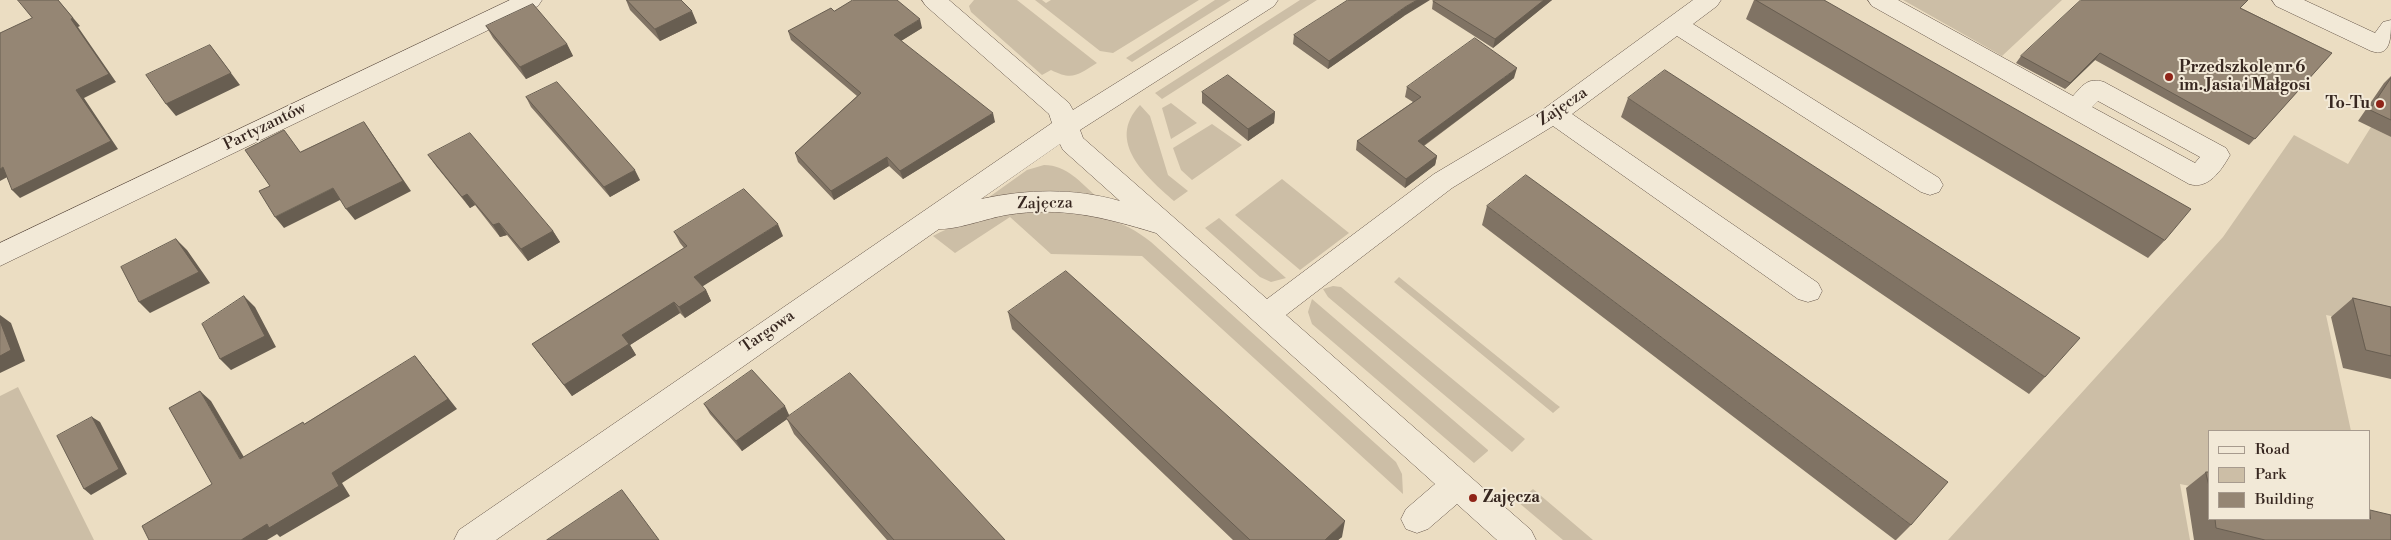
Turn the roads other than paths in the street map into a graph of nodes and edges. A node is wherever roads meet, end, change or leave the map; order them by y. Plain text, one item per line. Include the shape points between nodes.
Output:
1 (530, 0) edge
2 (934, 0) edge
3 (1266, 0) edge
4 (1709, 0) edge
5 (1880, 0) edge
6 (2284, 0) edge
7 (1677, 25) junction
8 (2391, 28) edge
9 (2076, 109) junction
10 (1554, 114) junction
11 (1067, 126) junction
12 (1930, 185) dead end
13 (923, 224) junction
14 (1166, 225) junction
15 (0, 255) edge
16 (1808, 291) dead end
17 (1267, 314) junction
18 (1458, 484) junction
19 (1417, 519) dead end
20 (476, 538) edge
21 (1520, 540) edge

1 - 15 street, Partyzantów
2 - 11 street, Zajęcza via 1060,109
3 - 11 street, Targowa
4 - 7 street, Zajęcza
5 - 9 street
6 - 8 street via 2380,45
7 - 10 street, Zajęcza
7 - 12 street
9 - 9 street via 2095,88 2217,156 2198,177
10 - 16 street
10 - 17 street, Zajęcza via 1444,182
11 - 13 street, Targowa
11 - 14 street, Zajęcza via 1072,143
13 - 14 street, Zajęcza via 978,210 1039,201 1075,202
13 - 20 street, Targowa
14 - 17 street, Zajęcza
17 - 18 street, Zajęcza
18 - 19 street
18 - 21 street, Zajęcza

